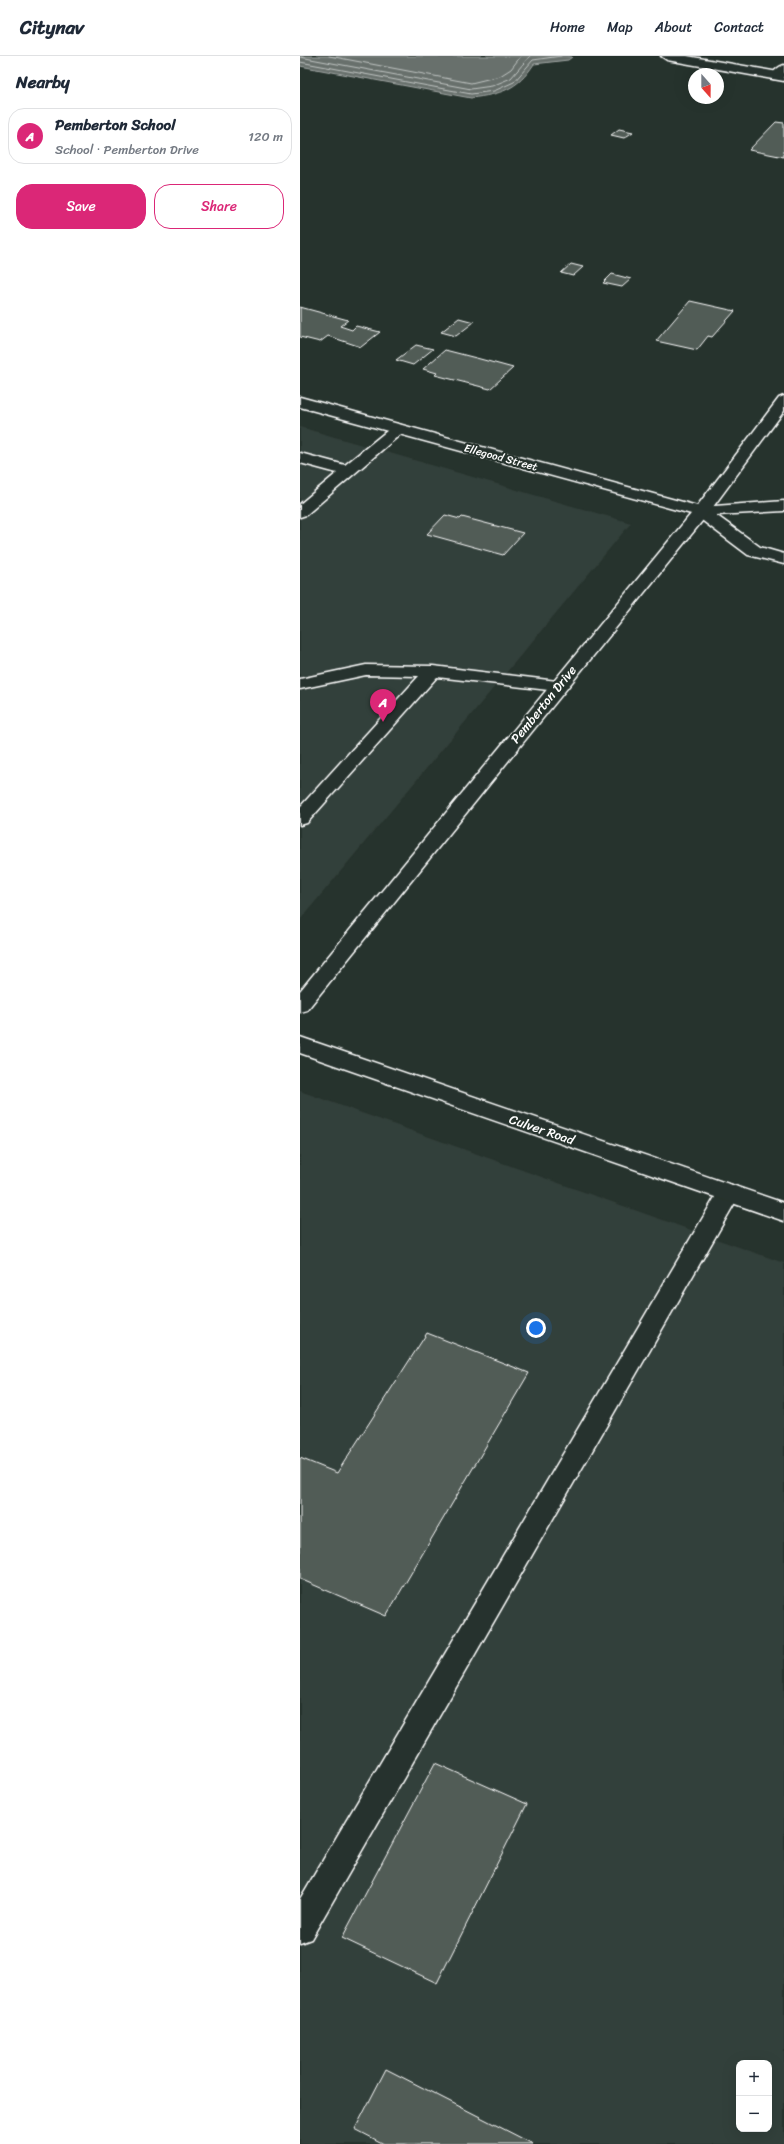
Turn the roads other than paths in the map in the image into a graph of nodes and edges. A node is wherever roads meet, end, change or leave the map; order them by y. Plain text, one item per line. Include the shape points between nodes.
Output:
1 (666, 56) edge
2 (782, 74) edge
3 (784, 401) edge
4 (300, 402) edge
5 (398, 429) junction
6 (300, 458) edge
7 (348, 471) junction
8 (784, 506) edge
9 (300, 512) edge
10 (701, 512) junction
11 (784, 559) edge
12 (433, 671) junction
13 (300, 684) edge
14 (557, 686) junction
15 (300, 818) edge
16 (300, 1005) edge
17 (300, 1045) edge
18 (729, 1193) junction
19 (784, 1212) edge
20 (300, 1928) edge

1 - 2 street
3 - 10 street, Pemberton Drive
4 - 5 street, Ellegood Street
5 - 7 street
5 - 10 street, Ellegood Street
6 - 7 street
7 - 9 street
8 - 10 street
10 - 11 street via 754,551
10 - 14 street, Pemberton Drive
12 - 13 street via 366,670
12 - 14 street
12 - 15 street
14 - 16 street, Pemberton Drive
17 - 18 street, Culver Road
18 - 19 street, Culver Road
18 - 20 street

